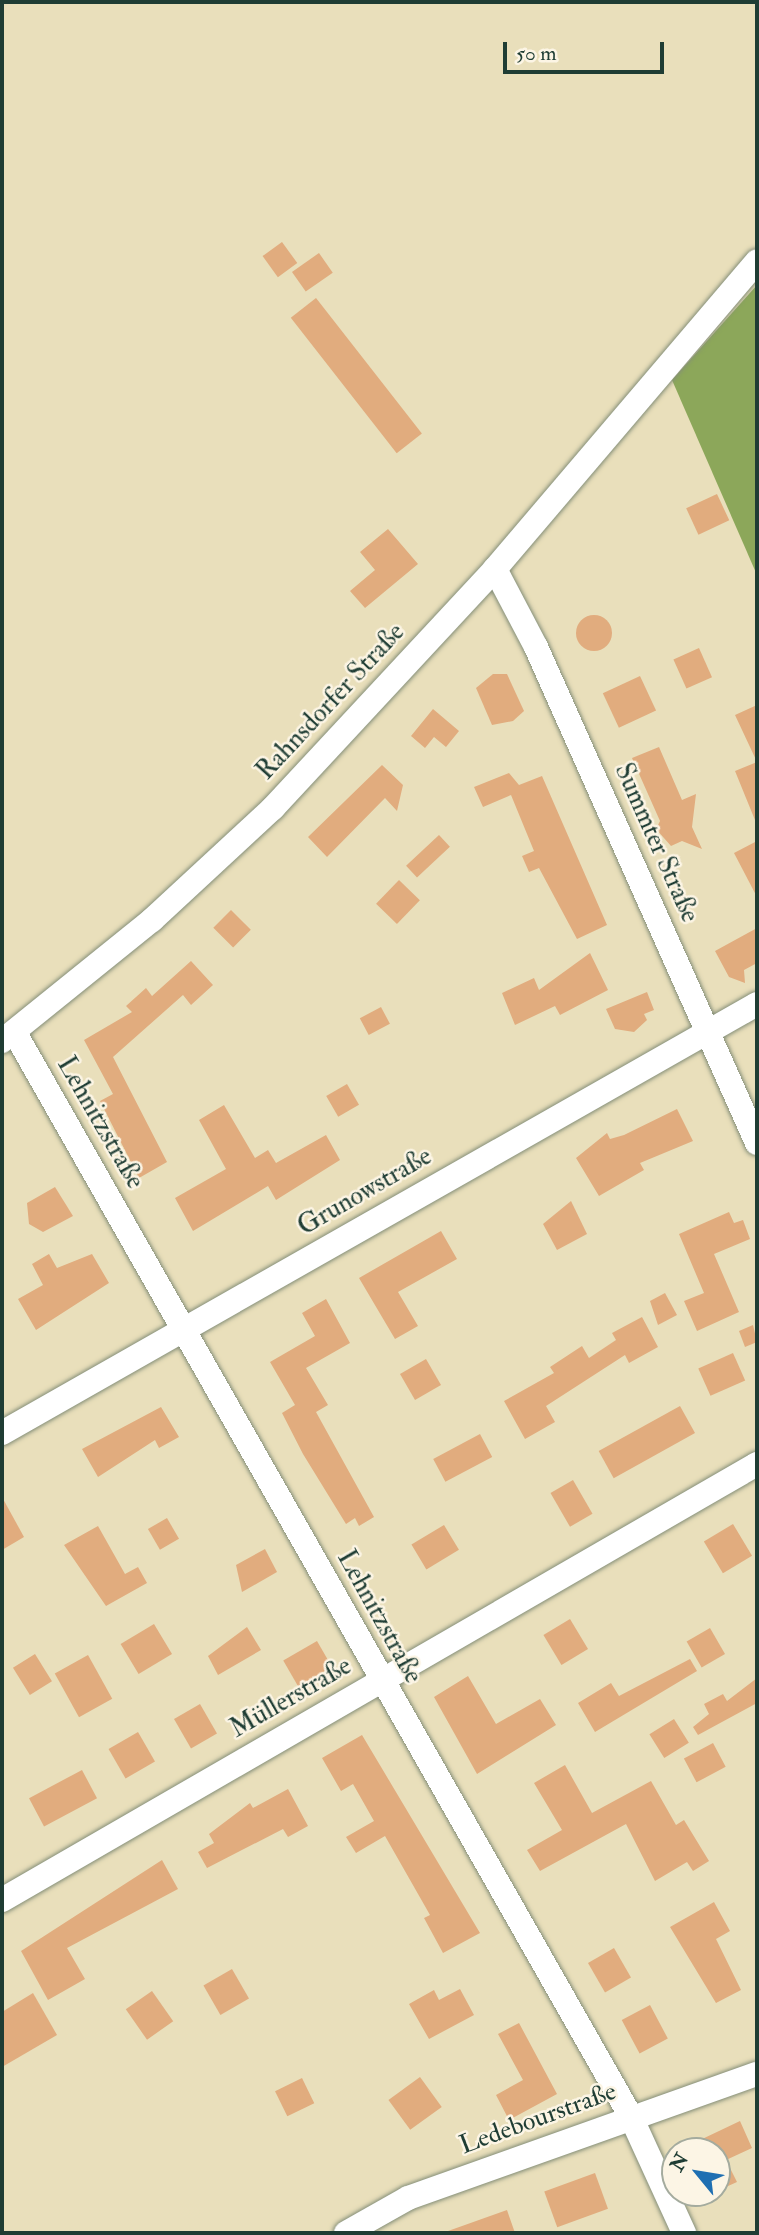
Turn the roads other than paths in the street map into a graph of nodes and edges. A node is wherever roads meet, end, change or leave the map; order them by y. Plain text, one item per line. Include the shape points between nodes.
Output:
1 (757, 261) edge
2 (495, 569) junction
3 (757, 1004) edge
4 (708, 1032) junction
5 (8, 1037) edge
6 (757, 1143) edge
7 (183, 1329) junction
8 (2, 1433) edge
9 (757, 1464) edge
10 (380, 1680) junction
11 (2, 1900) edge
12 (757, 2074) edge
13 (631, 2117) junction
14 (346, 2233) edge
15 (684, 2233) edge

1 - 2 street, Rahnsdorfer Straße
2 - 4 street, Summter Straße via 532,637
2 - 5 street, Rahnsdorfer Straße via 273,808 152,920
3 - 4 street, Grunowstraße
4 - 6 street, Summter Straße
4 - 7 street, Grunowstraße
5 - 7 street, Lehnitzstraße
7 - 8 street, Grunowstraße
7 - 10 street, Lehnitzstraße
9 - 10 street, Müllerstraße
10 - 11 street, Müllerstraße
10 - 13 street, Lehnitzstraße
12 - 13 street, Ledebourstraße
13 - 14 street, Ledebourstraße via 408,2198
13 - 15 street, Lehnitzstraße

